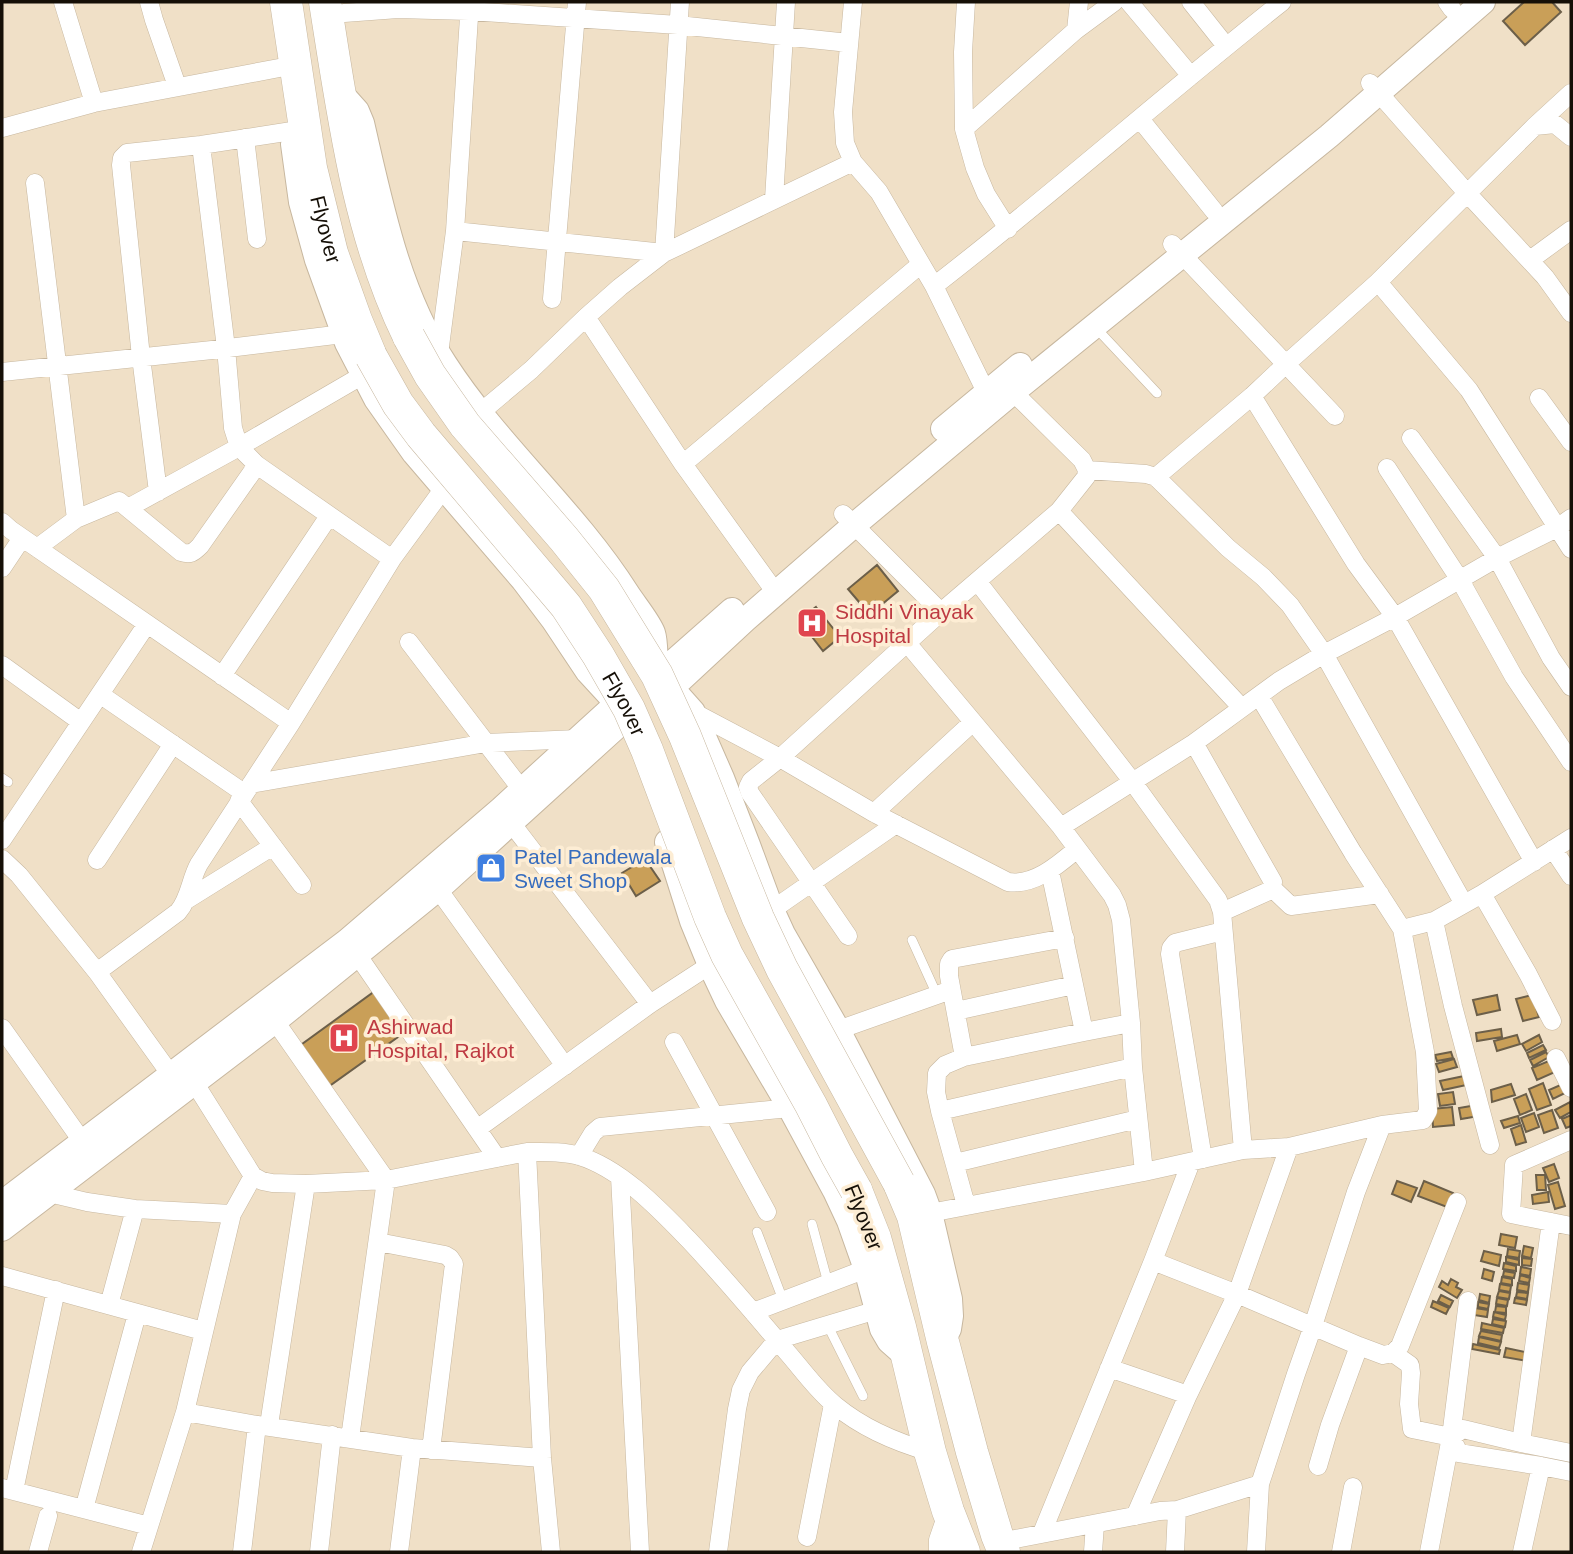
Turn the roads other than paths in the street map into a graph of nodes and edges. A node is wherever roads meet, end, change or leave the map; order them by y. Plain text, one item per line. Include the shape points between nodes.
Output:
1 (62, 2) edge
2 (149, 2) edge
3 (286, 2) edge
4 (680, 2) edge
5 (786, 2) edge
6 (853, 2) edge
7 (966, 2) edge
8 (1079, 2) edge
9 (1114, 2) edge
10 (1129, 2) edge
11 (1191, 2) edge
12 (1282, 2) edge
13 (1483, 2) edge
14 (1453, 4) edge
15 (397, 5) edge
16 (469, 6) edge
17 (334, 8) edge
18 (576, 10) edge
19 (678, 25) junction
20 (1076, 30) junction
21 (784, 35) junction
22 (849, 43) junction
23 (1226, 46) junction
24 (297, 75) junction
25 (1191, 76) junction
26 (177, 86) junction
27 (1374, 88) junction
28 (340, 92) junction
29 (1571, 93) edge
30 (94, 103) junction
31 (1140, 119) junction
32 (1535, 126) junction
33 (2, 128) edge
34 (964, 130) junction
35 (292, 131) junction
36 (1571, 137) edge
37 (245, 138) junction
38 (201, 145) junction
39 (853, 162) junction
40 (35, 183) dead end
41 (1467, 193) junction
42 (774, 199) junction
43 (1214, 211) junction
44 (1008, 229) junction
45 (1571, 230) edge
46 (454, 231) junction
47 (257, 239) dead end
48 (556, 241) junction
49 (1177, 250) junction
50 (663, 253) junction
51 (1530, 260) junction
52 (921, 264) junction
53 (1378, 282) junction
54 (934, 286) junction
55 (552, 299) dead end
56 (1571, 313) edge
57 (586, 317) junction
58 (1094, 327) junction
59 (343, 334) junction
60 (226, 348) junction
61 (439, 354) junction
62 (141, 357) junction
63 (1286, 364) junction
64 (57, 366) junction
65 (367, 366) junction
66 (2, 372) edge
67 (1000, 388) junction
68 (1157, 393) dead end
69 (1252, 396) junction
70 (1539, 398) dead end
71 (481, 412) junction
72 (1335, 416) dead end
73 (1411, 438) dead end
74 (1571, 442) edge
75 (239, 447) junction
76 (683, 464) junction
77 (257, 465) junction
78 (1387, 468) dead end
79 (1087, 470) junction
80 (1156, 477) junction
81 (444, 488) junction
82 (158, 492) junction
83 (128, 508) junction
84 (1059, 511) junction
85 (329, 516) junction
86 (76, 519) junction
87 (848, 520) junction
88 (2, 522) edge
89 (1564, 523) edge
90 (30, 543) junction
91 (1571, 549) edge
92 (1497, 558) junction
93 (392, 559) junction
94 (2, 568) edge
95 (1460, 580) junction
96 (977, 581) junction
97 (771, 587) junction
98 (941, 612) junction
99 (1395, 617) junction
100 (148, 624) junction
101 (409, 642) dead end
102 (907, 643) junction
103 (1324, 654) junction
104 (2, 665) edge
105 (222, 676) junction
106 (673, 685) junction
107 (1571, 687) edge
108 (101, 695) junction
109 (1259, 696) junction
110 (1241, 708) junction
111 (620, 712) junction
112 (82, 722) junction
113 (973, 722) junction
114 (291, 723) junction
115 (578, 739) junction
116 (486, 743) junction
117 (1194, 743) junction
118 (173, 744) junction
119 (780, 758) junction
120 (1571, 762) edge
121 (1132, 781) junction
122 (522, 790) junction
123 (245, 793) junction
124 (874, 813) junction
125 (512, 824) junction
126 (897, 824) junction
127 (1061, 827) junction
128 (1571, 838) edge
129 (2, 840) edge
130 (273, 846) junction
131 (1077, 849) junction
132 (1553, 849) junction
133 (2, 859) edge
134 (97, 860) dead end
135 (1534, 862) junction
136 (1050, 871) junction
137 (1571, 876) edge
138 (810, 883) junction
139 (302, 885) dead end
140 (1272, 888) junction
141 (438, 890) junction
142 (1380, 894) junction
143 (1482, 894) junction
144 (188, 899) junction
145 (1464, 904) junction
146 (772, 910) junction
147 (1222, 912) junction
148 (1434, 921) junction
149 (1402, 929) junction
150 (1223, 930) junction
151 (848, 936) dead end
152 (1065, 938) junction
153 (912, 940) dead end
154 (352, 948) junction
155 (710, 965) junction
156 (97, 972) junction
157 (1074, 985) junction
158 (944, 993) junction
159 (650, 1004) junction
160 (956, 1011) junction
161 (275, 1021) junction
162 (1552, 1021) dead end
163 (1132, 1024) junction
164 (2, 1028) edge
165 (838, 1030) junction
166 (1084, 1032) junction
167 (674, 1042) dead end
168 (964, 1057) junction
169 (1556, 1058) dead end
170 (565, 1066) junction
171 (1133, 1068) junction
172 (183, 1078) junction
173 (1571, 1088) edge
174 (790, 1108) junction
175 (940, 1111) junction
176 (715, 1115) junction
177 (1138, 1119) junction
178 (1382, 1125) junction
179 (477, 1129) junction
180 (1571, 1140) edge
181 (82, 1141) junction
182 (1490, 1144) dead end
183 (1289, 1147) junction
184 (1243, 1150) junction
185 (527, 1152) junction
186 (579, 1156) junction
187 (497, 1157) junction
188 (1197, 1160) junction
189 (955, 1163) junction
190 (1144, 1172) junction
191 (253, 1176) junction
192 (620, 1177) junction
193 (386, 1180) junction
194 (306, 1184) junction
195 (49, 1193) junction
196 (1457, 1202) dead end
197 (966, 1205) junction
198 (135, 1209) junction
199 (767, 1212) dead end
200 (930, 1213) junction
201 (232, 1214) junction
202 (3, 1218) edge
203 (1551, 1222) junction
204 (812, 1224) dead end
205 (1571, 1226) edge
206 (757, 1232) dead end
207 (378, 1242) junction
208 (1153, 1261) junction
209 (866, 1269) junction
210 (2, 1276) edge
211 (828, 1283) junction
212 (57, 1290) junction
213 (1237, 1294) junction
214 (783, 1300) junction
215 (1468, 1301) dead end
216 (109, 1305) junction
217 (877, 1310) junction
218 (753, 1312) junction
219 (137, 1314) junction
220 (828, 1324) junction
221 (1313, 1326) junction
222 (203, 1331) junction
223 (777, 1340) junction
224 (943, 1342) junction
225 (1359, 1346) junction
226 (1393, 1353) junction
227 (907, 1357) junction
228 (1109, 1368) junction
229 (1188, 1395) junction
230 (863, 1396) dead end
231 (833, 1404) junction
232 (185, 1412) junction
233 (263, 1425) junction
234 (341, 1437) junction
235 (1451, 1437) junction
236 (1521, 1443) junction
237 (412, 1448) junction
238 (431, 1450) junction
239 (930, 1452) junction
240 (1571, 1453) edge
241 (542, 1458) junction
242 (1318, 1466) dead end
243 (1541, 1466) junction
244 (1571, 1472) edge
245 (1260, 1484) junction
246 (1353, 1486) dead end
247 (8, 1489) edge
248 (84, 1509) junction
249 (1177, 1510) junction
250 (948, 1511) junction
251 (48, 1516) dead end
252 (1135, 1516) junction
253 (1095, 1524) junction
254 (149, 1527) junction
255 (1042, 1533) junction
256 (807, 1537) dead end
257 (1002, 1547) edge
258 (38, 1552) edge
259 (141, 1552) edge
260 (242, 1552) edge
261 (319, 1552) edge
262 (399, 1552) edge
263 (551, 1552) edge
264 (640, 1552) edge
265 (718, 1552) edge
266 (939, 1552) edge
267 (964, 1552) edge
268 (1093, 1552) edge
269 (1175, 1552) edge
270 (1259, 1552) edge
271 (1341, 1552) edge
272 (1429, 1552) edge
273 (1522, 1552) edge

1 - 30 street
2 - 26 street
3 - 24 highway, Flyover
4 - 19 street
5 - 21 street
6 - 22 street
7 - 34 street
8 - 20 street
9 - 20 street
10 - 25 street
11 - 23 street
12 - 23 street
13 - 27 main road
14 - 27 main road
15 - 16 street
15 - 17 street
16 - 18 street
16 - 46 street
17 - 28 highway, Flyover
18 - 19 street
18 - 48 street
19 - 21 street
19 - 50 street
20 - 34 street
21 - 22 street
21 - 42 street
22 - 39 street via 843,129
23 - 25 street
24 - 26 street
24 - 35 main road via 290,105
24 - 65 highway, Flyover via 311,168
25 - 31 street
26 - 30 street
27 - 41 street
27 - 43 main road
27 - 49 main road
28 - 61 main road via 362,123 404,279
28 - 224 highway, Flyover, bridge via 373,245 409,337 429,375 465,425 604,589 657,675 782,969 913,1216
29 - 32 street
30 - 33 street
31 - 43 street
31 - 44 street
32 - 36 street via 1555,124
32 - 41 street
34 - 44 street via 986,194
35 - 37 street
35 - 59 main road via 301,202
37 - 38 street
37 - 47 street
38 - 60 street
38 - 62 street via 127,153 122,158
39 - 42 street
39 - 52 street via 879,192
40 - 64 street
41 - 51 street
41 - 53 street
42 - 50 street
43 - 49 main road
44 - 54 street
45 - 51 street
46 - 48 street
46 - 61 street
48 - 50 street
48 - 55 street
49 - 58 main road
49 - 63 street
49 - 67 main road
50 - 57 street
51 - 56 street
52 - 54 street
52 - 76 street
53 - 63 street
53 - 89 street via 1469,390
54 - 67 street
57 - 71 street
57 - 76 street
58 - 67 main road
58 - 68 lane
59 - 60 street
59 - 65 main road
60 - 62 street
60 - 75 street
61 - 71 main road
62 - 64 street
62 - 82 street
63 - 69 street
63 - 72 street
64 - 66 street
64 - 86 street
65 - 75 street
65 - 81 main road via 394,425
65 - 227 highway, Flyover, bridge via 566,606 629,709 727,955 856,1190 875,1238
67 - 79 street via 1082,460
67 - 87 main road
69 - 80 street
69 - 99 street via 1356,564
70 - 74 street
71 - 106 main road via 608,563 653,634
73 - 92 street
75 - 77 street
75 - 82 street
76 - 97 street
77 - 83 street via 192,553 181,552
77 - 85 street
78 - 95 street
79 - 80 street
79 - 84 street
80 - 103 street via 1275,589
81 - 93 street
81 - 111 main road via 523,580
82 - 83 street
83 - 86 street via 119,501
84 - 96 street
84 - 110 street
85 - 93 street
85 - 105 street
86 - 90 street
87 - 97 main road
87 - 98 street
88 - 90 street
89 - 91 street
89 - 92 street
90 - 94 street
90 - 100 street
92 - 95 street
92 - 107 street
93 - 114 street
95 - 99 street
95 - 120 street via 1514,677
96 - 98 street
96 - 121 street
97 - 106 main road
98 - 102 street
99 - 103 street
99 - 135 street
100 - 105 street
100 - 108 street
101 - 116 street
102 - 113 street
102 - 119 street
103 - 109 street
103 - 145 street
104 - 112 street
105 - 114 street
106 - 111 main road via 676,704 656,726 636,727
106 - 111 main road via 646,663 625,669 613,686
106 - 119 street
106 - 146 main road via 735,811
108 - 112 street
108 - 118 street
109 - 110 street
109 - 142 street
110 - 117 street
111 - 115 main road
111 - 125 main road
111 - 155 main road
112 - 129 street
113 - 124 street
113 - 127 street
114 - 123 street
115 - 116 street
115 - 122 main road
116 - 122 street
116 - 123 street
117 - 121 street
117 - 140 street via 1271,876
118 - 123 street
118 - 134 street
119 - 124 street
119 - 138 street via 748,788
121 - 127 street
121 - 147 street
122 - 154 main road via 427,873
123 - 130 street
123 - 144 street via 193,874
124 - 126 street
125 - 141 main road
125 - 159 street
126 - 136 street via 1008,883
126 - 138 street
127 - 131 street
128 - 132 street
130 - 139 street
130 - 144 street
131 - 136 street
131 - 163 street via 1117,905
132 - 135 street
132 - 137 street
133 - 156 street
135 - 143 street
136 - 152 street
138 - 146 street
138 - 151 street
140 - 142 street via 1291,906
140 - 147 street
141 - 154 main road
141 - 170 street
142 - 149 street
143 - 145 street
143 - 162 street
144 - 156 street via 178,912
145 - 148 street
146 - 165 main road
147 - 150 street
148 - 149 street
148 - 182 street
149 - 178 street via 1424,1052 1428,1111 1423,1120
150 - 184 street
150 - 188 street via 1175,943 1170,954
152 - 157 street
152 - 158 street via 952,959
153 - 158 lane
154 - 161 main road
154 - 172 main road
154 - 179 street
155 - 159 street
155 - 174 main road
156 - 172 street
157 - 160 street
157 - 166 street
158 - 160 street
158 - 165 street
159 - 170 street
160 - 168 street
161 - 172 main road
161 - 193 street
163 - 166 street
163 - 171 street
164 - 181 street
165 - 200 main road
166 - 168 street
167 - 176 street
168 - 175 street via 937,1073
169 - 173 street
170 - 179 street
171 - 175 street
171 - 177 street
172 - 181 main road
172 - 191 street
172 - 195 main road
174 - 176 street
174 - 209 main road via 835,1191
175 - 189 street
176 - 186 street via 600,1127
176 - 199 street
177 - 189 street
177 - 190 street
178 - 183 street
178 - 221 street
179 - 187 street
180 - 203 street via 1514,1165 1511,1214
181 - 202 main road
183 - 184 street
183 - 213 street
184 - 188 street
185 - 186 street
185 - 187 street
185 - 241 street
186 - 192 street
187 - 193 street
188 - 190 street
188 - 208 street
189 - 197 street
190 - 197 street
191 - 194 street via 272,1183
191 - 201 street
192 - 218 street via 661,1211
192 - 264 street
193 - 194 street
193 - 207 street
194 - 233 street
195 - 198 street
195 - 202 main road
196 - 226 street via 1400,1346
197 - 200 street
198 - 201 street
198 - 216 street
200 - 224 main road via 950,1298 949,1329
201 - 222 street
203 - 205 street
203 - 236 street
204 - 211 lane
206 - 214 lane
207 - 234 street
207 - 238 street via 445,1255 454,1264
208 - 213 street
208 - 228 street
209 - 211 street
209 - 217 main road
210 - 212 street
211 - 214 street
212 - 216 street
212 - 247 street
213 - 221 street
213 - 229 street
214 - 218 street
215 - 235 street
216 - 219 street
217 - 220 street
217 - 227 main road via 889,1341
218 - 223 street
219 - 222 street
219 - 248 street
220 - 223 street
220 - 230 lane
221 - 225 street
221 - 245 street
222 - 232 street
223 - 231 street
223 - 265 street via 741,1390
224 - 257 highway, Flyover
225 - 226 street via 1383,1355
225 - 242 street
226 - 235 street via 1409,1365 1411,1373 1412,1429
227 - 239 highway, Flyover
228 - 229 street
228 - 255 street
229 - 252 street
231 - 239 street via 877,1434
231 - 256 street
232 - 233 street
232 - 254 street
233 - 234 street
233 - 260 street
234 - 237 street
234 - 261 street
235 - 236 street via 1463,1429
235 - 243 street via 1459,1453
235 - 272 street
236 - 240 street
237 - 238 street
237 - 262 street
238 - 241 street
239 - 250 highway, Flyover
241 - 263 street
243 - 244 street
243 - 273 street
245 - 249 street
245 - 270 street
246 - 271 street
247 - 248 street
248 - 254 street
249 - 252 street
249 - 269 street
250 - 266 street via 938,1540
250 - 267 highway, Flyover
251 - 258 street
252 - 253 street
253 - 255 street
253 - 268 street
254 - 259 street
255 - 257 street

